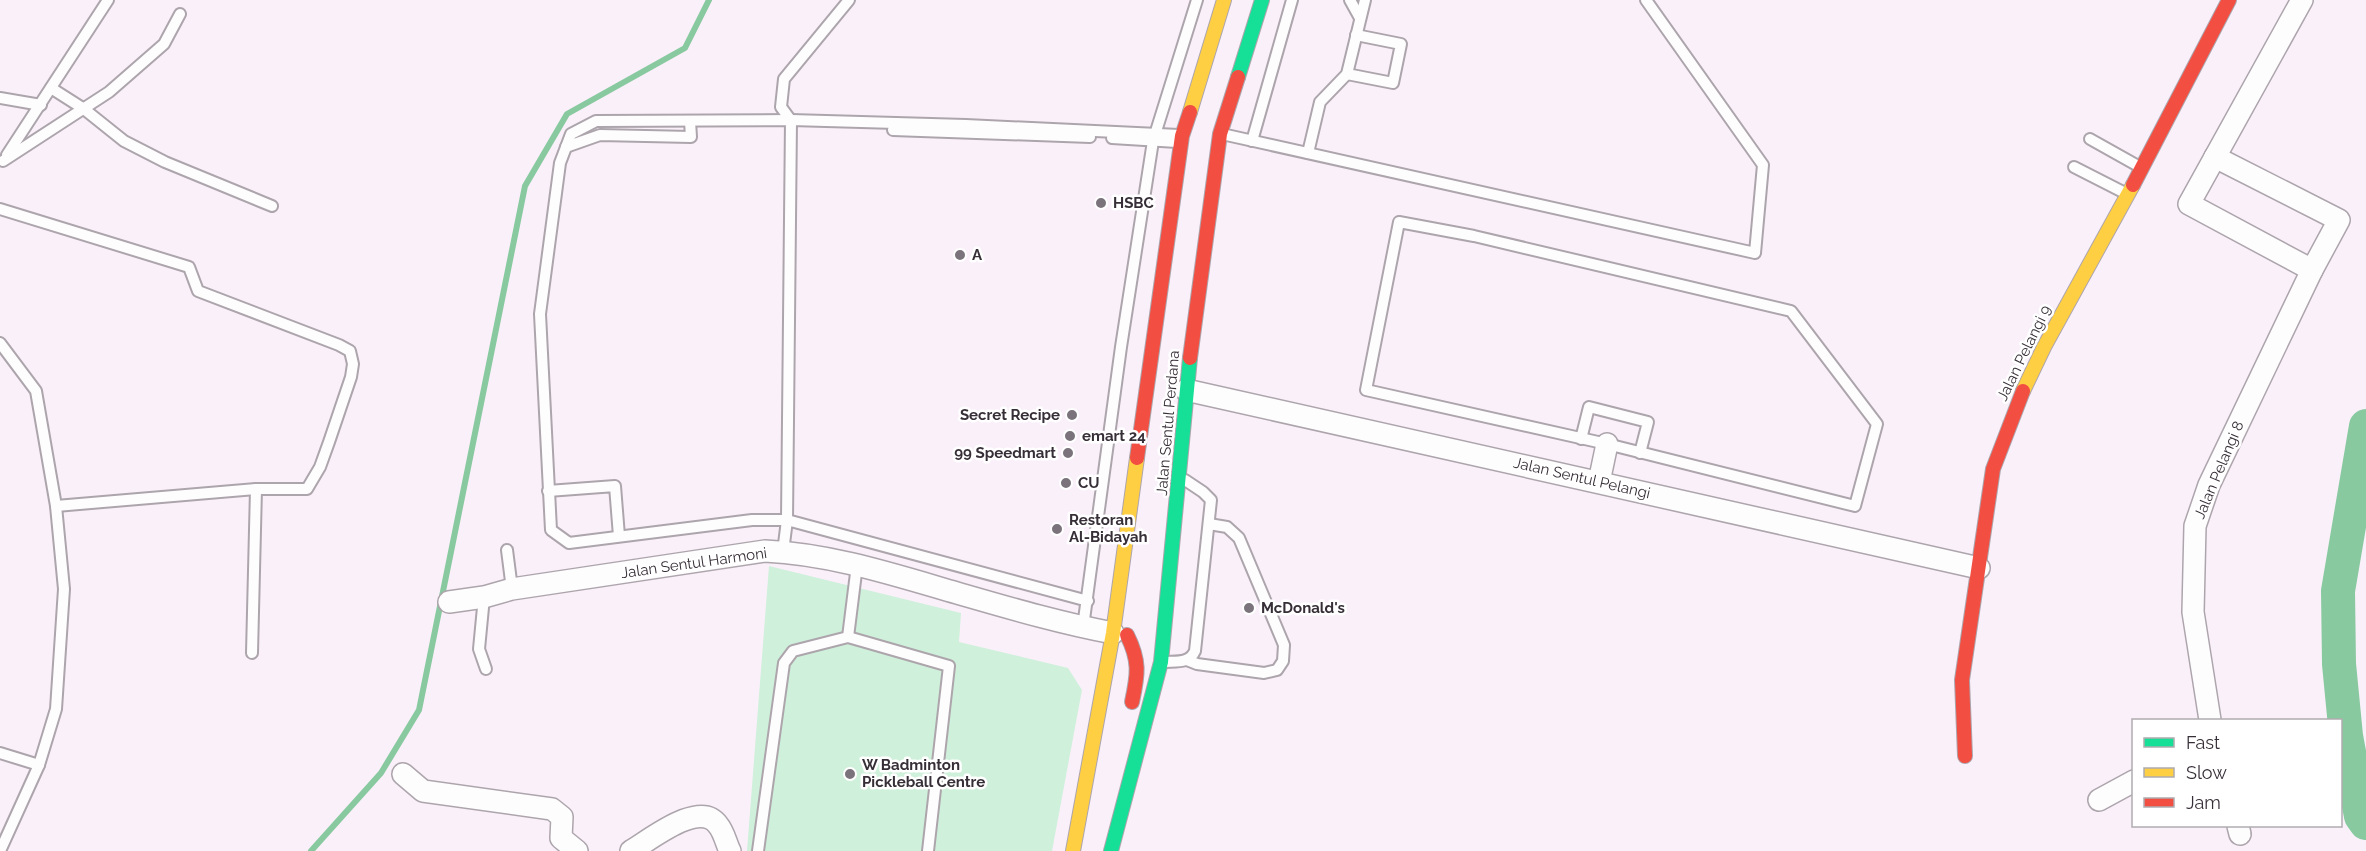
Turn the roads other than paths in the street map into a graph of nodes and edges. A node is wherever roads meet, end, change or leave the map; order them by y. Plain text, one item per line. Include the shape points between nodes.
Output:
1 (108, 0) edge
2 (849, 0) edge
3 (1197, 0) edge
4 (1224, 0) edge
5 (1262, 0) edge
6 (1292, 0) edge
7 (1350, 0) edge
8 (1365, 0) edge
9 (1646, 0) edge
10 (2229, 0) edge
11 (2302, 0) edge
12 (180, 14) dead end
13 (1360, 18) junction
14 (1356, 35) junction
15 (1347, 74) junction
16 (51, 88) junction
17 (0, 98) edge
18 (41, 105) junction
19 (84, 109) junction
20 (790, 120) junction
21 (690, 121) junction
22 (1220, 134) junction
23 (1154, 137) junction
24 (1182, 139) junction
25 (2090, 139) dead end
26 (1252, 141) junction
27 (566, 147) junction
28 (1308, 153) junction
29 (2215, 158) junction
30 (2, 164) edge
31 (2074, 167) dead end
32 (2141, 168) junction
33 (2128, 194) junction
34 (272, 206) dead end
35 (0, 209) edge
36 (2312, 270) junction
37 (0, 343) edge
38 (1186, 390) junction
39 (1581, 439) junction
40 (1607, 444) junction
41 (1640, 453) junction
42 (1179, 476) junction
43 (1599, 482) junction
44 (256, 489) junction
45 (548, 491) junction
46 (56, 506) junction
47 (1177, 507) junction
48 (787, 520) junction
49 (1209, 524) junction
50 (619, 536) junction
51 (507, 550) dead end
52 (783, 552) junction
53 (857, 565) junction
54 (1979, 568) junction
55 (512, 589) junction
56 (484, 597) junction
57 (1153, 599) dead end
58 (1088, 601) junction
59 (449, 602) dead end
60 (1083, 627) junction
61 (1125, 631) junction
62 (848, 637) junction
63 (252, 653) dead end
64 (1187, 660) junction
65 (1161, 662) junction
66 (486, 669) dead end
67 (2210, 719) edge
68 (1129, 720) dead end
69 (0, 753) edge
70 (1123, 753) dead end
71 (1965, 756) dead end
72 (39, 765) junction
73 (403, 774) dead end
74 (2132, 783) edge
75 (2099, 800) dead end
76 (566, 847) edge
77 (0, 851) edge
78 (631, 851) edge
79 (730, 851) edge
80 (758, 851) edge
81 (928, 851) edge
82 (1073, 851) edge
83 (1109, 851) edge

1 - 16 lane
2 - 20 lane via 784,79 781,107
3 - 23 lane
4 - 24 main road, Jalan Sentul Perdana
5 - 22 main road, Jalan Sentul Perdana
6 - 26 lane
7 - 13 lane
8 - 13 lane
9 - 28 lane via 1763,165 1755,253
10 - 32 main road, Jalan Pelangi 9
11 - 29 street
12 - 19 lane via 164,44
13 - 14 lane
14 - 15 lane
14 - 15 lane via 1401,44 1393,83
15 - 28 lane via 1320,102
16 - 18 lane
16 - 19 lane
17 - 18 lane
18 - 30 lane
19 - 30 lane
19 - 34 lane via 124,141
20 - 21 lane
20 - 23 lane
20 - 48 lane
21 - 27 lane via 596,121 572,134
21 - 27 lane via 691,137 600,135
22 - 26 lane
22 - 38 main road, Jalan Sentul Perdana
23 - 24 lane
23 - 58 lane via 1121,347
24 - 61 main road, Jalan Sentul Perdana
25 - 32 lane
26 - 28 lane
27 - 45 lane via 560,163 540,314
29 - 36 street via 2189,204
29 - 36 street, Jalan Pelangi 8 via 2339,220
31 - 33 lane
32 - 33 main road, Jalan Pelangi 9
33 - 54 main road, Jalan Pelangi 9 via 2015,407 1993,469
35 - 44 lane via 189,267 198,291 350,351 351,377 320,467 307,489
36 - 67 street, Jalan Pelangi 8 via 2209,484 2195,526 2193,612
37 - 46 lane via 36,391
38 - 42 main road, Jalan Sentul Perdana
38 - 43 street, Jalan Sentul Pelangi
39 - 40 lane
39 - 41 lane via 1589,407 1648,422
39 - 41 lane via 1366,390 1399,222 1791,311 1877,424 1855,506
40 - 41 lane
40 - 43 street
42 - 47 main road, Jalan Sentul Perdana
42 - 49 lane via 1211,500
43 - 54 street, Jalan Sentul Pelangi
44 - 46 lane
44 - 63 lane
45 - 50 lane via 551,530 569,543
45 - 50 lane via 615,486
46 - 72 lane via 64,589 56,709
47 - 57 main road via 1165,536
47 - 65 main road, Jalan Sentul Perdana
48 - 50 lane via 752,520
48 - 52 lane
48 - 58 lane
49 - 64 lane via 1195,651
49 - 64 lane via 1227,527 1239,538 1284,645 1284,654 1277,670 1264,674
51 - 55 lane
52 - 53 street, Jalan Sentul Harmoni
52 - 55 street, Jalan Sentul Harmoni via 765,551
53 - 60 street, Jalan Sentul Harmoni
53 - 62 lane
54 - 71 main road, Jalan Pelangi 9 via 1962,680
55 - 56 street, Jalan Sentul Harmoni
56 - 59 street, Jalan Sentul Harmoni
56 - 66 lane via 479,649
58 - 60 lane
60 - 61 street, Jalan Sentul Harmoni
61 - 68 main road via 1139,666
61 - 82 main road, Jalan Sentul Perdana
62 - 80 lane via 793,651 784,663
62 - 81 lane via 949,666
64 - 65 lane
65 - 83 main road, Jalan Sentul Perdana
69 - 72 lane
70 - 83 main road
72 - 77 lane
73 - 76 street via 423,791 552,809 562,818 561,838
74 - 75 street
78 - 79 street via 688,817 705,816 718,823

